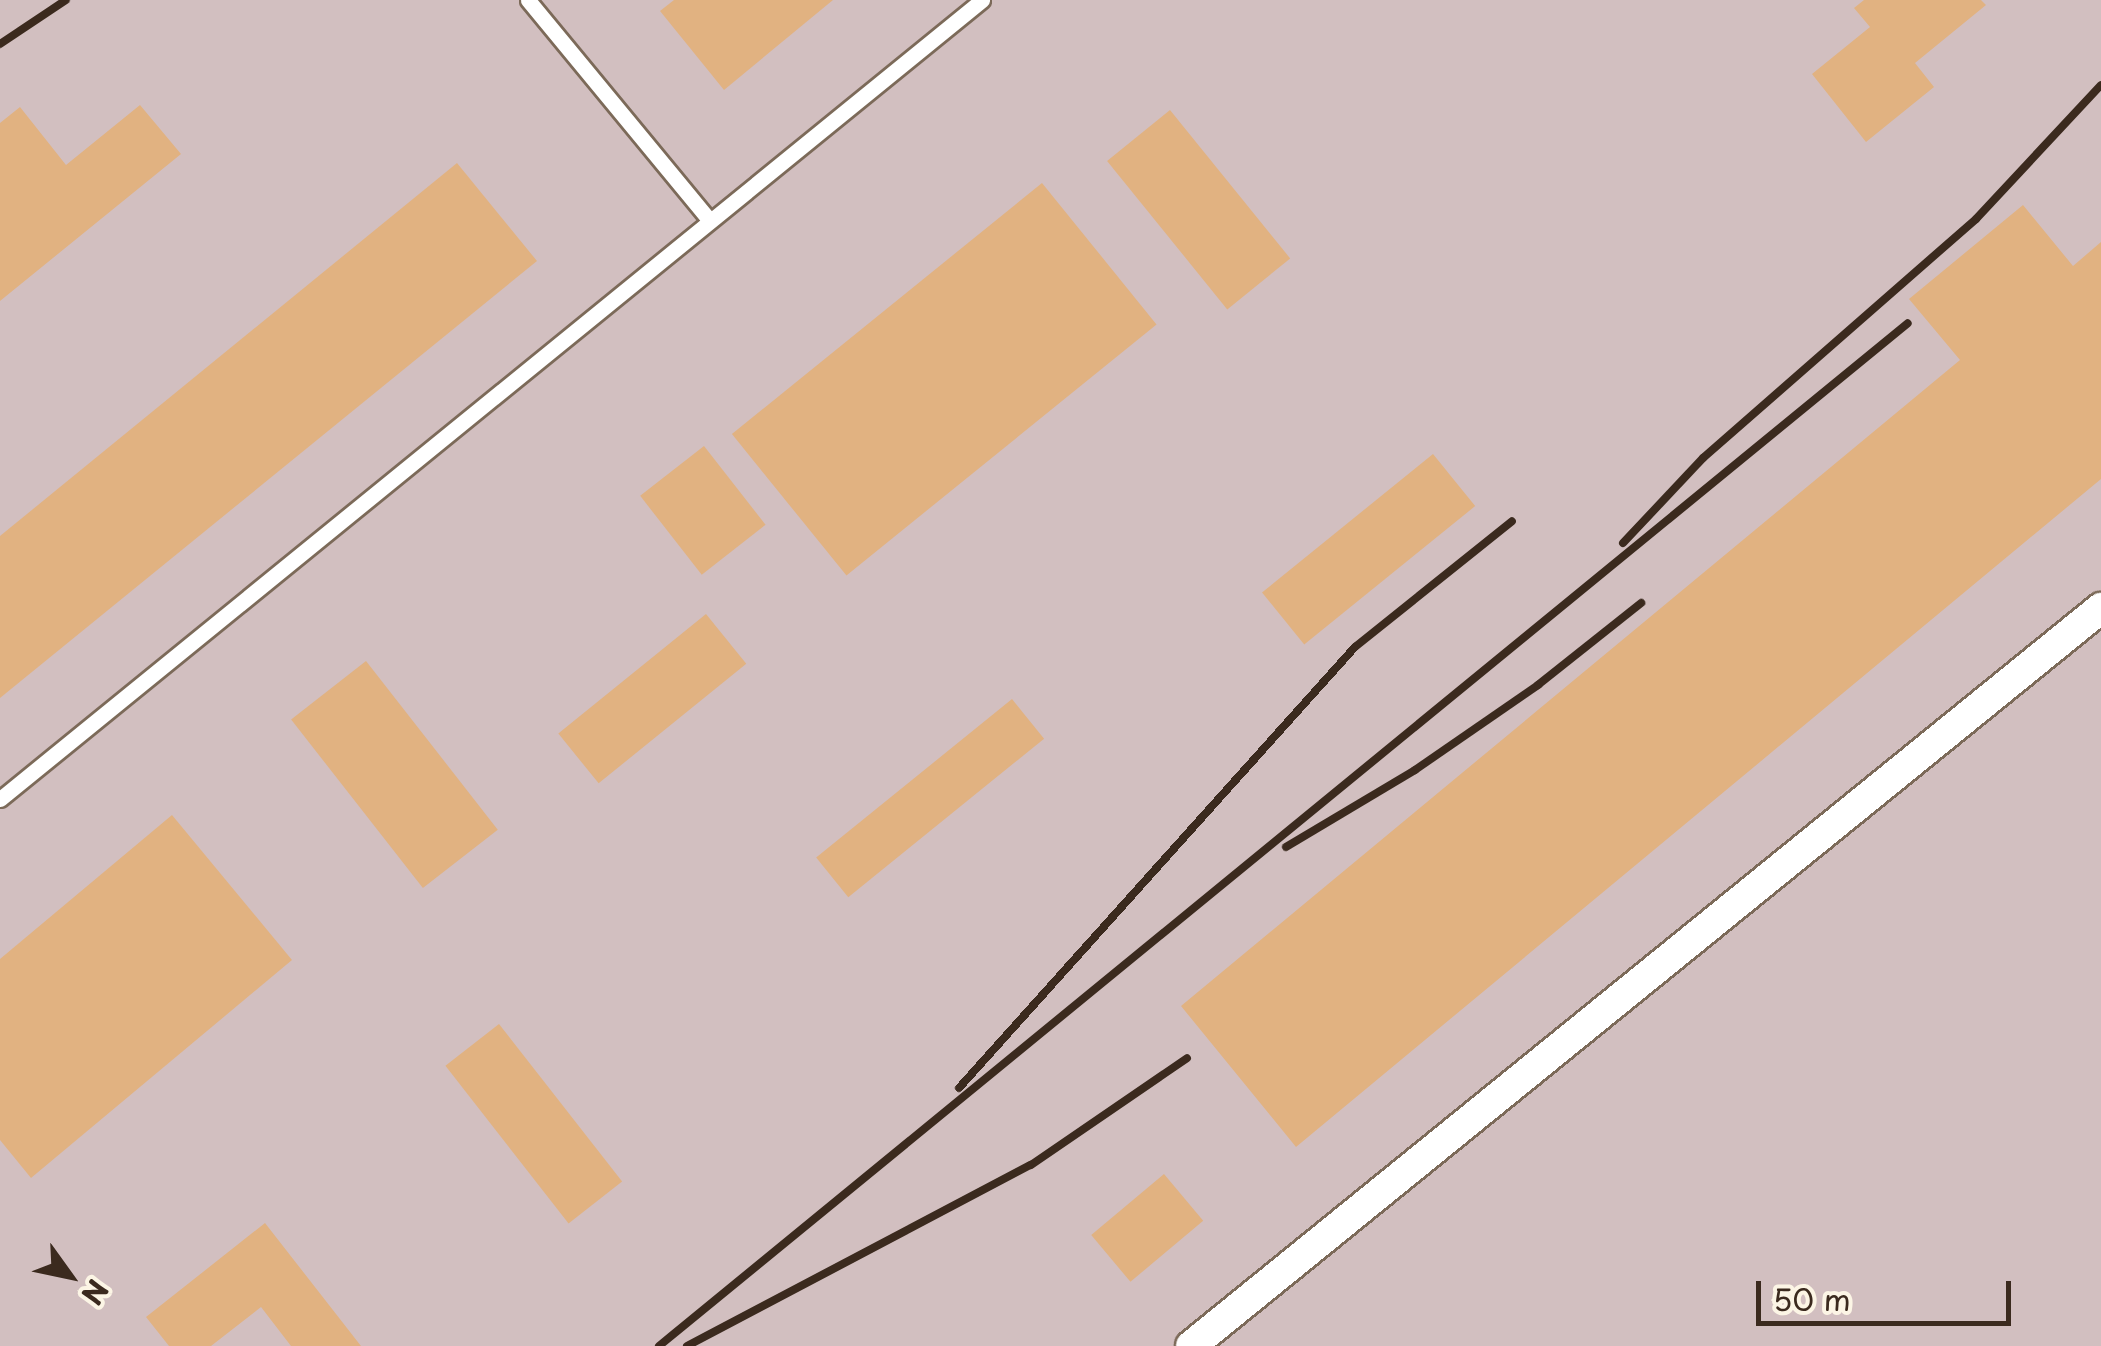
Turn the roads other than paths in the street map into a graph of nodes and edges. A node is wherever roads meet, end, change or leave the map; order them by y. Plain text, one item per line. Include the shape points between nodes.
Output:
1 (528, 0) edge
2 (982, 0) edge
3 (710, 221) junction
4 (2101, 608) edge
5 (0, 799) edge
6 (1192, 1346) edge

1 - 3 lane
2 - 3 lane
3 - 5 lane
4 - 6 street

